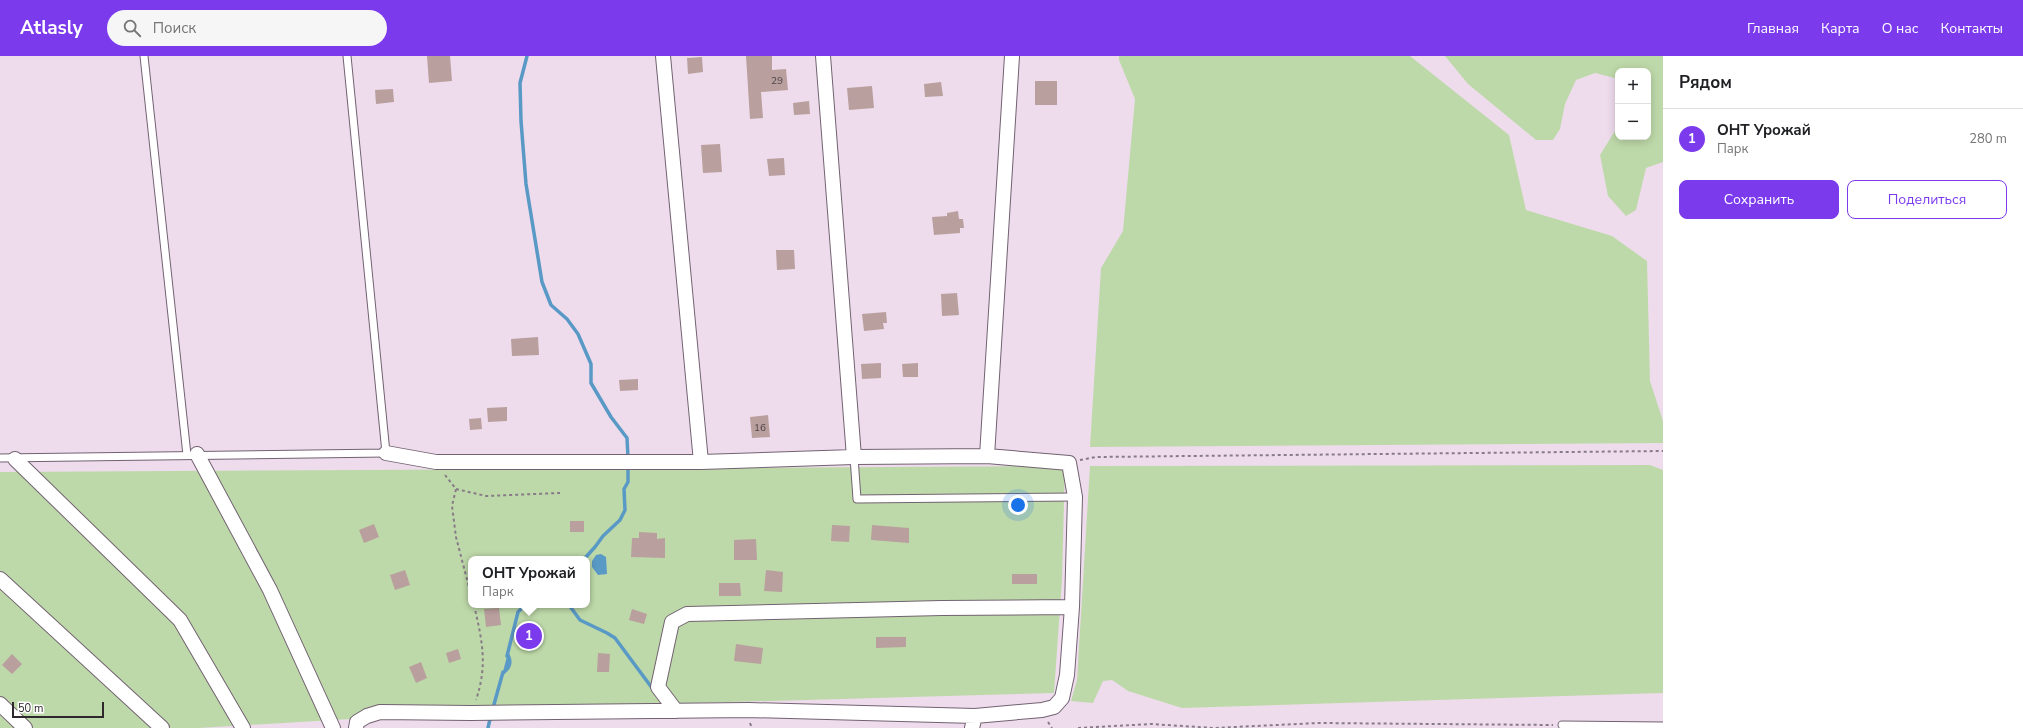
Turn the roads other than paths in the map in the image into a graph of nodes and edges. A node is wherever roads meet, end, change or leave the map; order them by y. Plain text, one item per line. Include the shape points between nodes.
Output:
1 (144, 56) edge
2 (347, 56) edge
3 (663, 56) edge
4 (822, 56) edge
5 (1012, 56) edge
6 (386, 453) junction
7 (192, 455) junction
8 (987, 456) junction
9 (854, 457) junction
10 (0, 458) edge
11 (15, 459) junction
12 (701, 462) junction
13 (1075, 497) junction
14 (0, 578) edge
15 (1072, 607) junction
16 (0, 704) edge
17 (676, 711) junction
18 (973, 722) edge
19 (1562, 725) road end
20 (1663, 726) edge
21 (25, 728) edge
22 (162, 728) edge
23 (243, 728) edge
24 (334, 728) edge
25 (356, 728) edge

1 - 7 lane
2 - 6 lane
3 - 12 street
4 - 9 street
5 - 8 street
6 - 7 lane
6 - 12 street via 436,462
7 - 11 lane
7 - 24 street via 270,590
8 - 9 street
8 - 13 street via 1069,463
9 - 12 street
9 - 13 lane via 857,499
10 - 11 lane
11 - 23 street via 180,620
13 - 15 street
14 - 22 street
15 - 17 street via 687,614 672,622 658,687
15 - 18 street via 1067,675 1062,698 1054,707
16 - 21 street
17 - 18 street via 851,712
17 - 25 street via 380,712 357,722
19 - 20 lane

